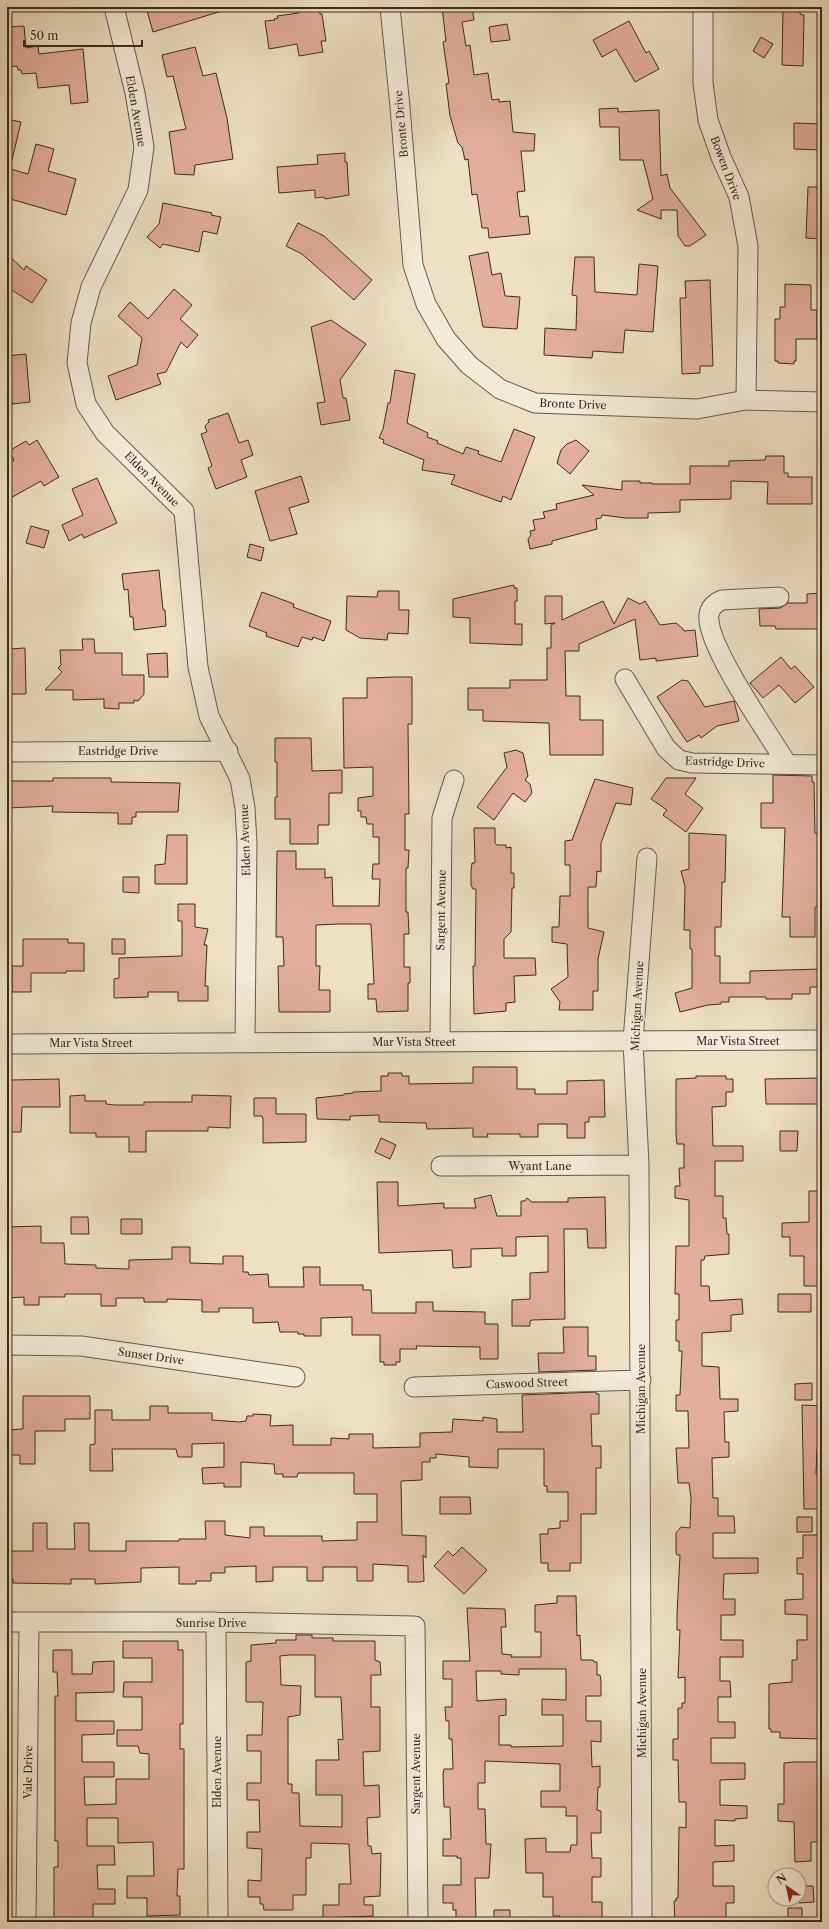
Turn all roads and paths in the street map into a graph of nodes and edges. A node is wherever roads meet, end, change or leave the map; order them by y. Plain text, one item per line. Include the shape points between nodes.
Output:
1 (114, 7) edge
2 (390, 7) edge
3 (703, 7) edge
4 (746, 400) junction
5 (822, 402) edge
6 (779, 597) dead end
7 (625, 679) dead end
8 (228, 751) junction
9 (7, 752) edge
10 (787, 764) junction
11 (822, 765) edge
12 (454, 780) dead end
13 (647, 858) dead end
14 (822, 1040) edge
15 (633, 1041) junction
16 (245, 1042) junction
17 (440, 1042) junction
18 (7, 1044) edge
19 (639, 1165) junction
20 (441, 1166) dead end
21 (7, 1345) edge
22 (295, 1377) dead end
23 (641, 1380) junction
24 (414, 1387) dead end
25 (7, 1622) edge
26 (29, 1622) junction
27 (216, 1622) junction
28 (415, 1626) joint
29 (26, 1922) edge
30 (218, 1922) edge
31 (418, 1922) edge
32 (642, 1922) edge

1 - 8 street, Elden Avenue via 135,93 144,147 138,190 91,287 81,323 77,363 86,404 105,433 184,511 198,667 209,716
2 - 4 street, Bronte Drive via 412,265 429,310 446,339 469,366 500,388 535,403 697,409
3 - 4 street, Bowen Drive via 703,83 708,120 739,197 748,246
4 - 5 street, Bronte Drive
6 - 10 street via 722,600 716,602 708,616 710,629 728,671
7 - 10 street, Eastridge Drive via 666,748 679,760 692,763
8 - 9 street, Eastridge Drive
8 - 16 street, Elden Avenue via 240,779 246,808
10 - 11 street, Eastridge Drive
12 - 17 street, Sargent Avenue via 442,818
13 - 15 street, Michigan Avenue
14 - 15 street, Mar Vista Street
15 - 17 street, Mar Vista Street
15 - 19 street, Michigan Avenue
16 - 17 street, Mar Vista Street
16 - 18 street, Mar Vista Street
19 - 20 street, Wyant Lane
19 - 23 street, Michigan Avenue
21 - 22 street, Sunset Drive via 81,1346
23 - 24 street, Caswood Street
23 - 32 street, Michigan Avenue
25 - 26 street, Sunrise Drive
26 - 27 street, Sunrise Drive
26 - 29 street, Vale Drive
27 - 28 street, Sunrise Drive
27 - 30 street, Elden Avenue
28 - 31 street, Sargent Avenue

